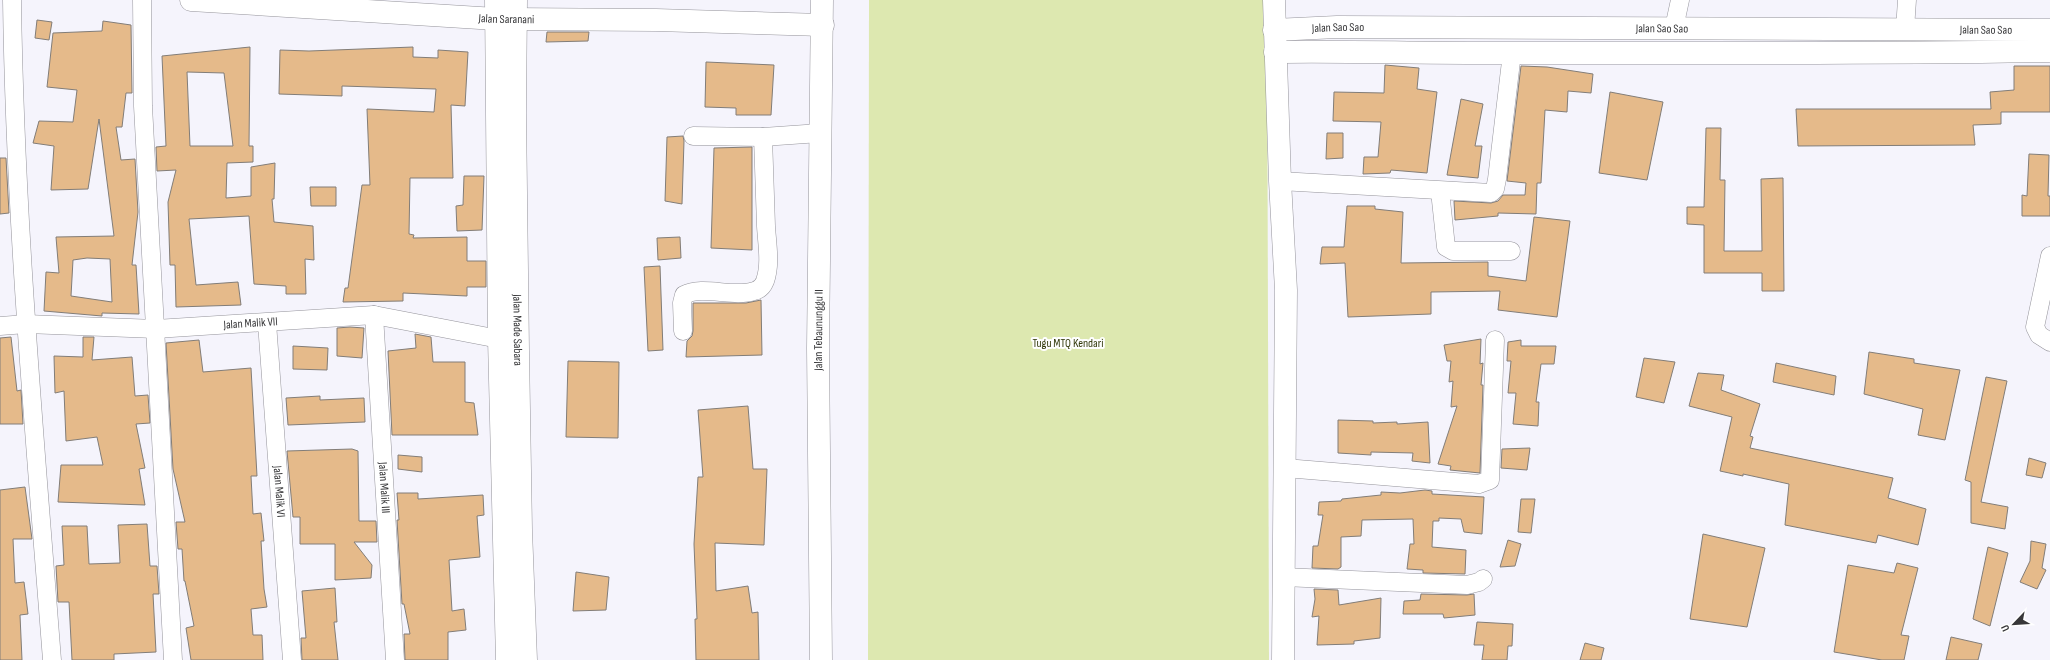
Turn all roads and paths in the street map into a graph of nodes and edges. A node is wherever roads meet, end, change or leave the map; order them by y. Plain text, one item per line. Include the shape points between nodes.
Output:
1 (12, 0) edge
2 (142, 0) edge
3 (191, 0) edge
4 (822, 0) edge
5 (1274, 0) edge
6 (1680, 0) edge
7 (1907, 0) edge
8 (506, 10) edge
9 (823, 25) junction
10 (1674, 28) junction
11 (1905, 28) junction
12 (1274, 30) junction
13 (2050, 30) edge
14 (2050, 51) edge
15 (1275, 52) junction
16 (1512, 53) junction
17 (820, 133) junction
18 (693, 136) dead end
19 (763, 137) junction
20 (1280, 181) junction
21 (1440, 191) junction
22 (1512, 251) dead end
23 (2050, 256) edge
24 (374, 315) junction
25 (267, 323) junction
26 (26, 324) junction
27 (0, 326) edge
28 (156, 329) junction
29 (683, 331) dead end
30 (499, 339) junction
31 (1495, 340) dead end
32 (2050, 342) edge
33 (1285, 468) junction
34 (1283, 577) junction
35 (1483, 579) dead end
36 (52, 660) edge
37 (173, 660) edge
38 (292, 660) edge
39 (395, 660) edge
40 (507, 660) edge
41 (526, 660) edge
42 (821, 660) edge
43 (1282, 660) edge

1 - 26 street via 14,111
2 - 28 street via 143,106
3 - 8 street, Jalan Saranani
4 - 9 street, Jalan Tebaununggu II
5 - 12 street
6 - 10 street
7 - 11 street
8 - 9 street, Jalan Saranani
8 - 30 street, Jalan Made Sabara
8 - 41 street, Jalan Made Sabara via 515,114 521,530
9 - 17 street, Jalan Tebaununggu II
10 - 11 street, Jalan Sao Sao
10 - 12 street, Jalan Sao Sao via 1337,27
11 - 13 street, Jalan Sao Sao
12 - 15 street
14 - 16 street, Jalan Sao Sao
15 - 16 street, Jalan Sao Sao
15 - 20 street
16 - 21 street via 1495,189 1489,194
17 - 19 street
17 - 42 street, Jalan Tebaununggu II via 818,348
18 - 19 street
19 - 29 street via 768,259 762,287 742,294 690,292 684,295
20 - 21 street
20 - 33 street via 1286,290
21 - 22 street via 1446,247 1453,251
23 - 32 street via 2035,327 2039,335
24 - 25 street, Jalan Malik VII
24 - 30 street, Jalan Malik VII
24 - 39 street, Jalan Malik III
25 - 28 street, Jalan Malik VII
25 - 38 street, Jalan Malik VI
26 - 27 street, Jalan Malik VII
26 - 28 street, Jalan Malik VII
26 - 36 street
28 - 37 street
30 - 40 street, Jalan Made Sabara
31 - 33 street via 1490,480 1479,484
33 - 34 street
34 - 35 street via 1467,585
34 - 43 street

